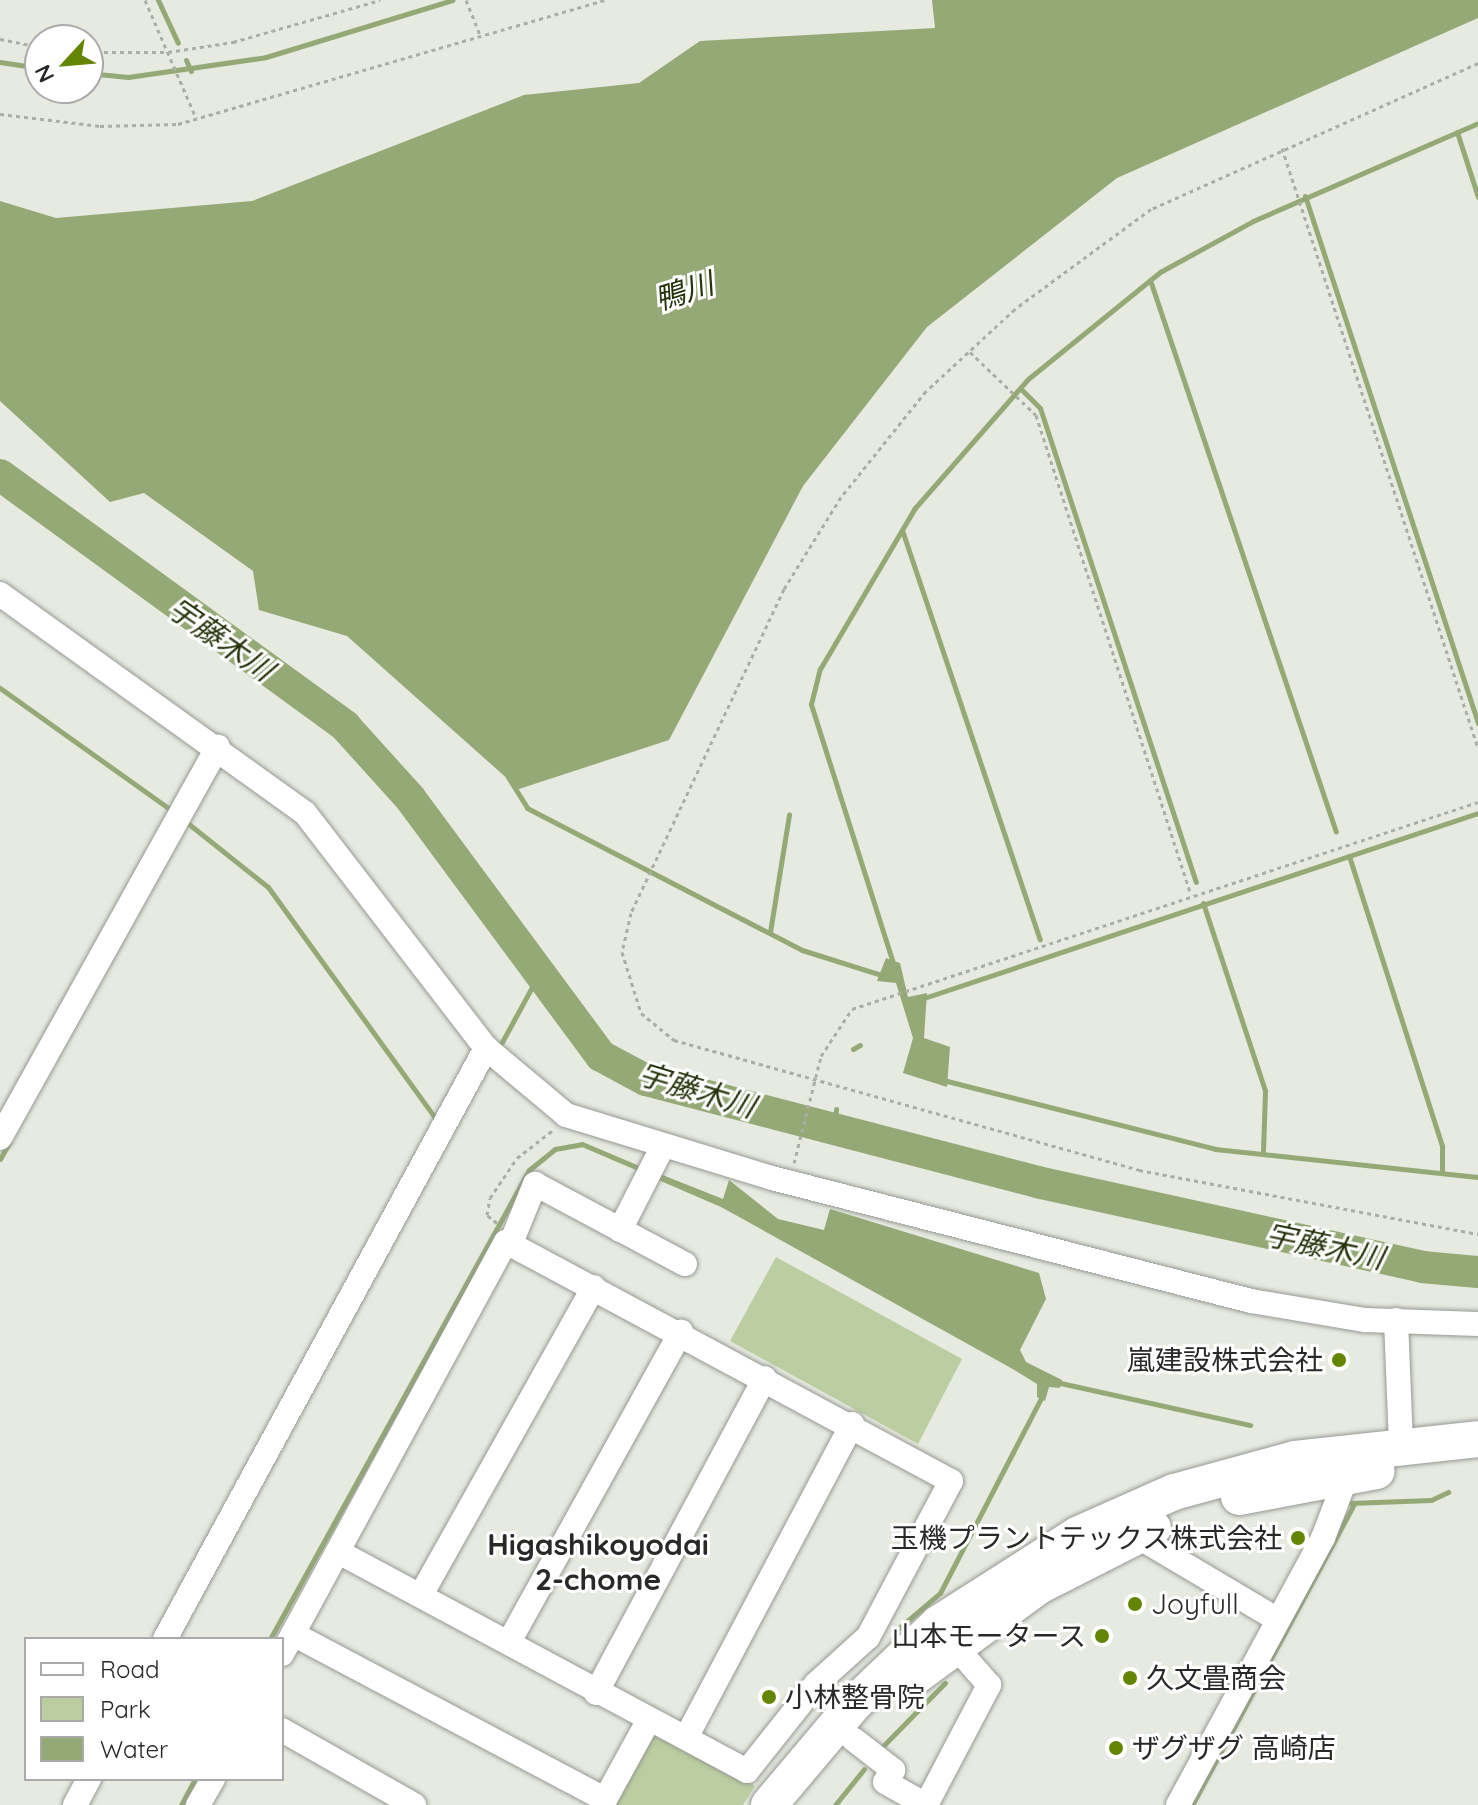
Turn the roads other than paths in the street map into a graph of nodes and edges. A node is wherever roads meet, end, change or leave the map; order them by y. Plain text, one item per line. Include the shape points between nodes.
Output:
1 (0, 594) edge
2 (218, 747) junction
3 (486, 1048) junction
4 (0, 1138) edge
5 (663, 1146) junction
6 (620, 1230) junction
7 (511, 1243) junction
8 (685, 1264) dead end
9 (594, 1287) junction
10 (1396, 1320) junction
11 (1478, 1324) edge
12 (681, 1332) junction
13 (765, 1378) junction
14 (852, 1424) junction
15 (1478, 1439) edge
16 (1401, 1444) junction
17 (1478, 1464) edge
18 (1347, 1475) junction
19 (1135, 1535) junction
20 (339, 1552) junction
21 (421, 1595) junction
22 (1278, 1620) junction
23 (166, 1637) edge
24 (509, 1642) junction
25 (288, 1644) edge
26 (954, 1645) junction
27 (596, 1693) junction
28 (647, 1723) junction
29 (284, 1731) edge
30 (687, 1736) junction
31 (853, 1739) junction
32 (88, 1781) edge
33 (604, 1802) edge
34 (75, 1805) edge
35 (414, 1805) edge
36 (769, 1805) edge
37 (799, 1805) edge
38 (1178, 1805) edge

1 - 2 street
2 - 3 street via 336,847
2 - 4 street
3 - 5 street via 543,1102 579,1120
3 - 23 street
5 - 6 street
5 - 10 street via 1251,1301
6 - 7 street via 535,1184
6 - 8 street
7 - 9 street
7 - 20 street
9 - 12 street
9 - 21 street
10 - 11 street
10 - 16 street
12 - 13 street
12 - 24 street
13 - 14 street
13 - 27 street
14 - 30 street
14 - 30 street via 951,1481 868,1637 816,1684 747,1771
15 - 16 highway
16 - 36 highway via 1295,1459 1174,1492 1028,1563 898,1661
17 - 18 highway
18 - 19 highway via 1242,1496
18 - 22 street
19 - 22 street
19 - 26 highway via 1039,1586
20 - 21 street
20 - 25 street
21 - 24 street
22 - 38 street
24 - 27 street
25 - 33 street
26 - 31 highway
26 - 31 street via 989,1685 926,1805 885,1782 893,1770
27 - 28 street
28 - 30 street
28 - 33 street
29 - 35 street
31 - 37 highway
32 - 34 street

